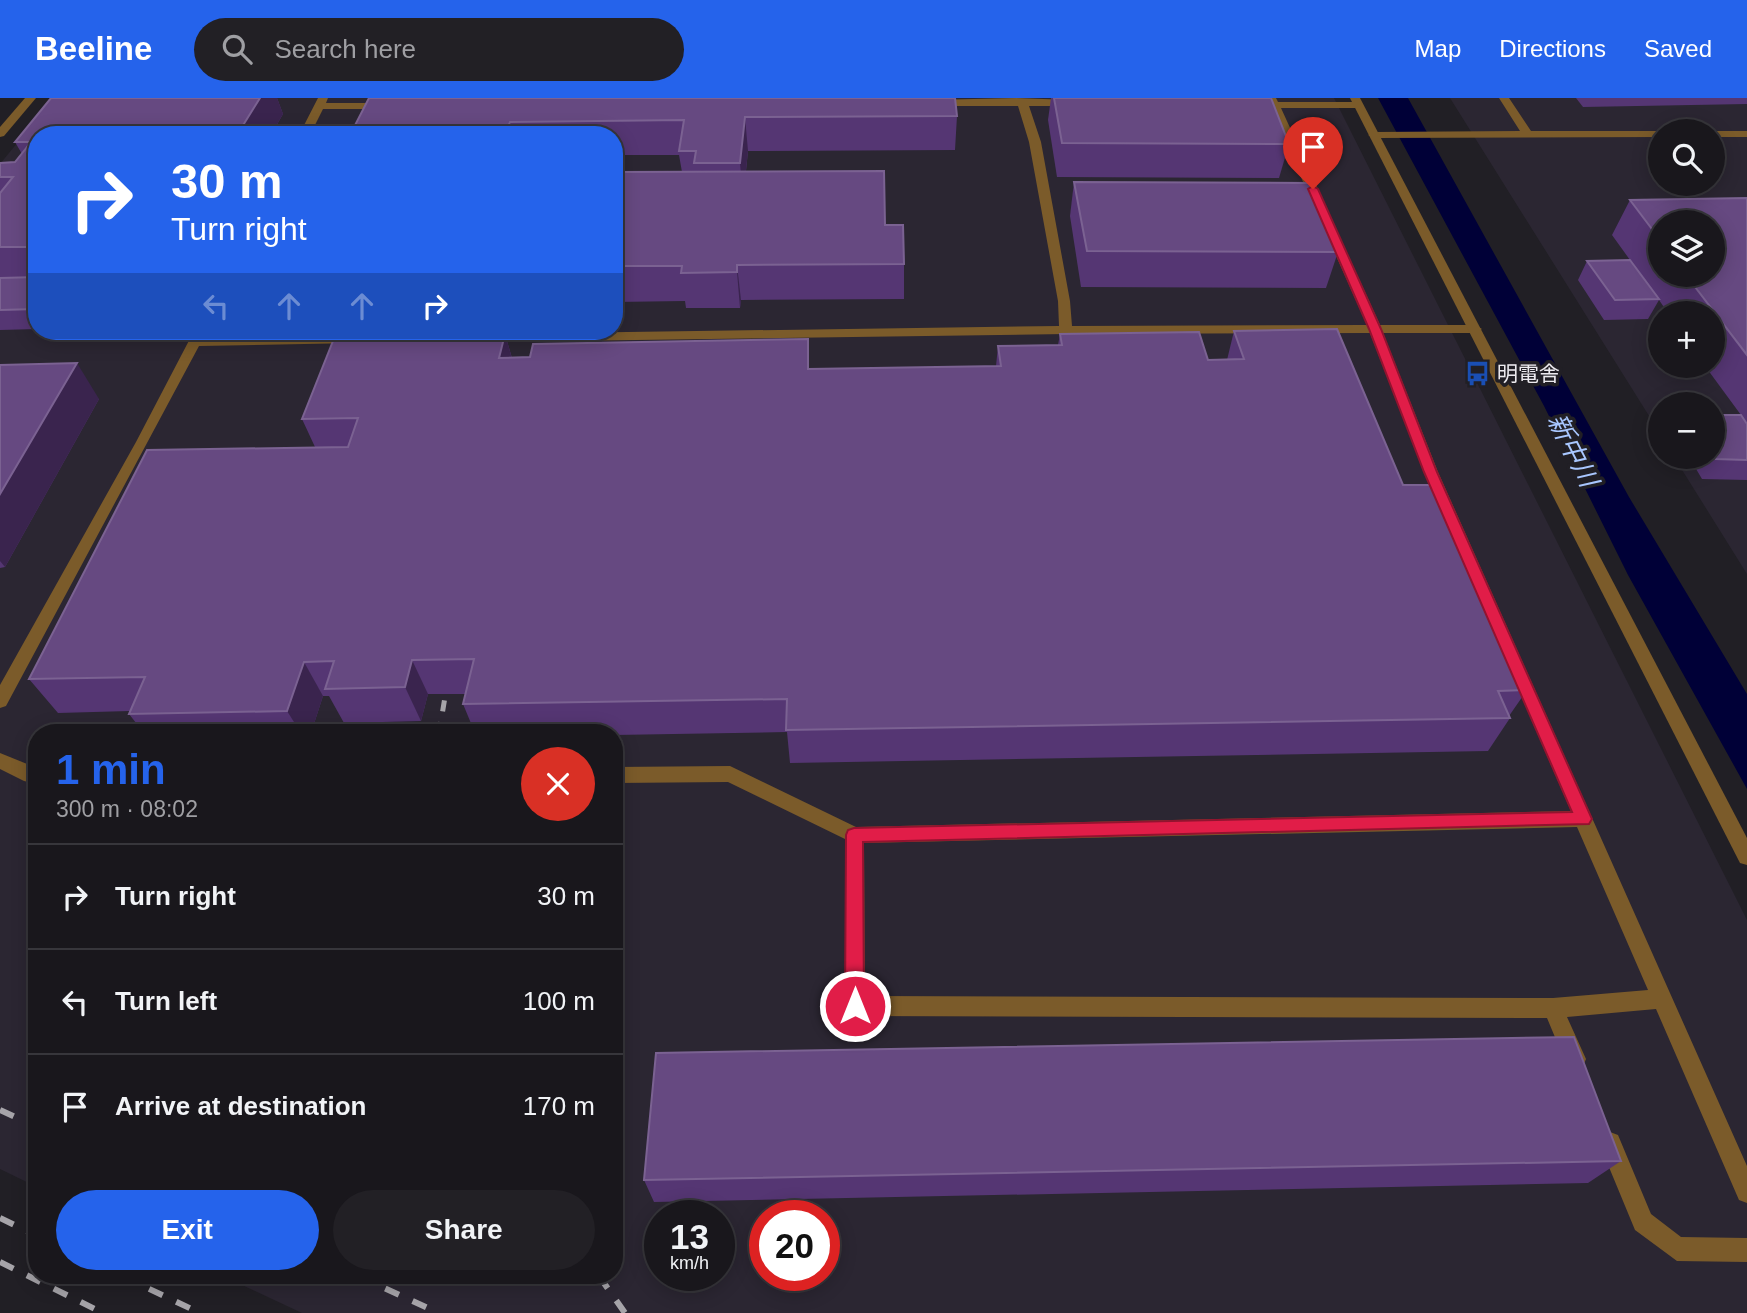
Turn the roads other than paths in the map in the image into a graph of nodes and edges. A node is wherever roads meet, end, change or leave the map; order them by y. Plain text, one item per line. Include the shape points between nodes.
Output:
1 (31, 98) edge
2 (1503, 98) edge
3 (1021, 100) edge
4 (321, 102) edge
5 (1273, 102) edge
6 (1356, 102) edge
7 (925, 103) edge
8 (1088, 104) edge
9 (1248, 105) edge
10 (401, 106) edge
11 (309, 126) edge
12 (0, 134) edge
13 (1527, 134) junction
14 (1648, 134) edge
15 (1725, 134) edge
16 (1747, 134) edge
17 (1374, 135) junction
18 (1375, 329) junction
19 (1475, 329) junction
20 (1066, 330) junction
21 (623, 336) edge
22 (195, 340) edge
23 (0, 701) edge
24 (0, 760) edge
25 (28, 775) edge
26 (623, 775) edge
27 (1583, 819) junction
28 (854, 835) junction
29 (1747, 857) edge
30 (1661, 999) junction
31 (1553, 1008) junction
32 (1582, 1076) edge
33 (1602, 1125) edge
34 (1747, 1192) edge
35 (1747, 1250) edge

1 - 12 street
2 - 13 street
3 - 7 street
3 - 8 street
3 - 20 street via 1034,142
4 - 10 street
4 - 11 street
5 - 6 street
5 - 9 street
5 - 18 street
6 - 17 street
13 - 14 street
13 - 17 street
15 - 16 street
17 - 19 street
18 - 19 street
18 - 20 street
18 - 27 street via 1431,472
19 - 29 street
20 - 21 street
22 - 23 street via 144,442
24 - 25 street
26 - 28 street via 730,774
27 - 28 street
27 - 30 street
28 - 31 street via 855,1006
30 - 31 street
30 - 34 street
31 - 32 street
33 - 35 street via 1643,1222 1677,1249

